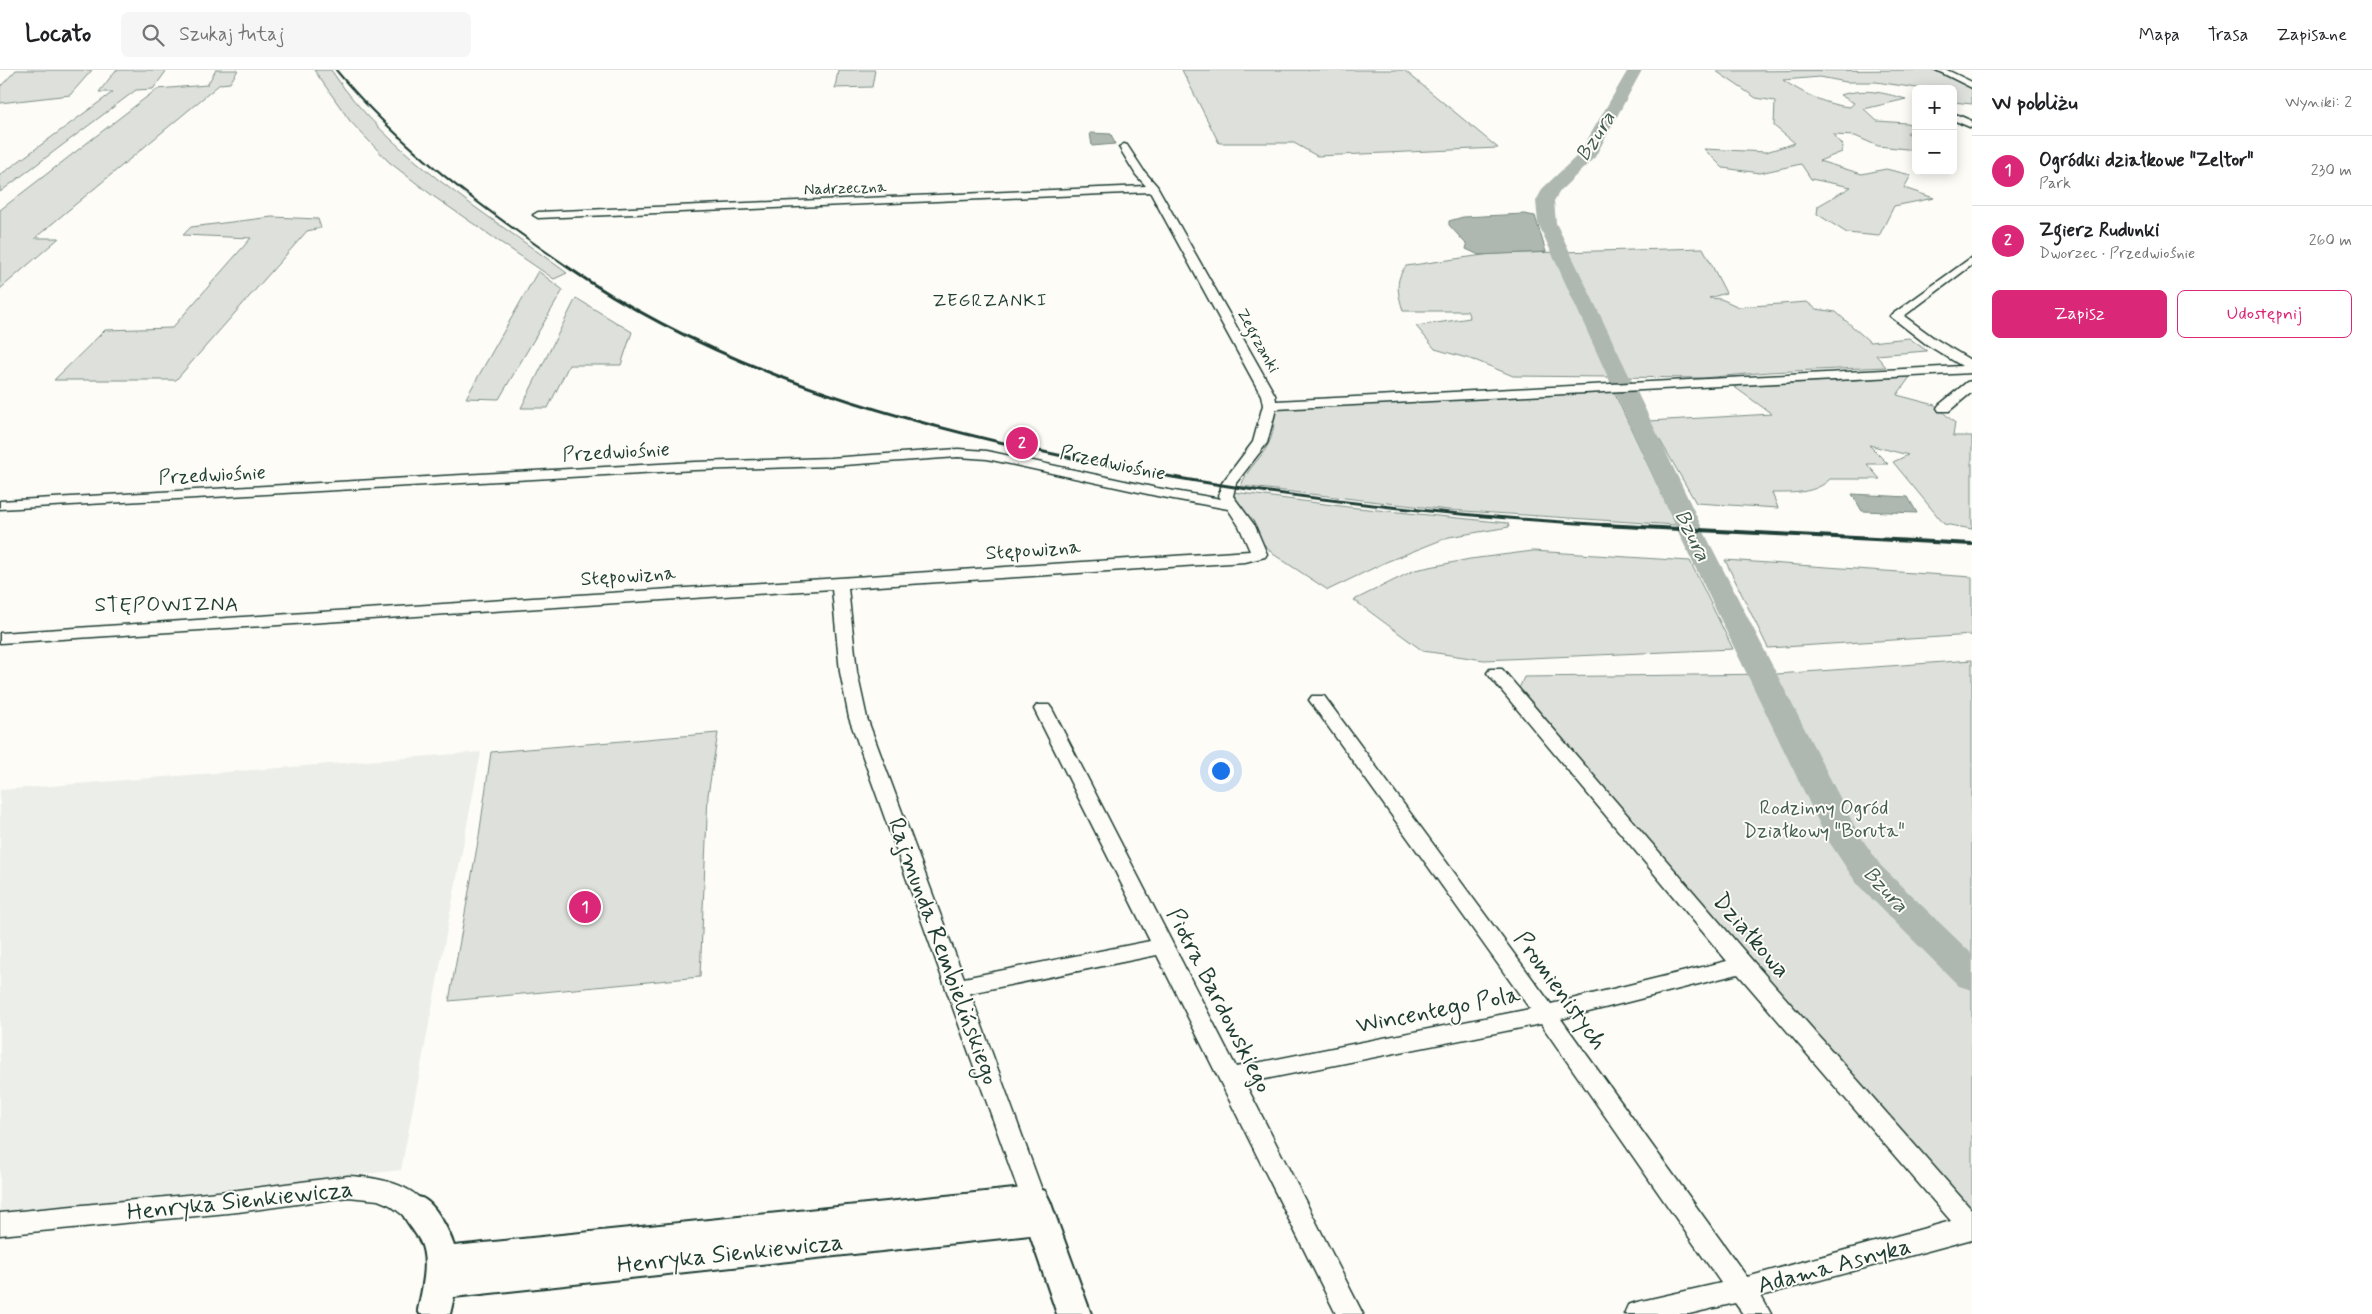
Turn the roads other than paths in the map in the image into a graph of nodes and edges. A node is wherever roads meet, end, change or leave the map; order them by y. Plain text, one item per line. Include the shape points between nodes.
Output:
1 (1940, 70) edge
2 (1972, 85) edge
3 (1972, 115) edge
4 (1957, 116) edge
5 (1957, 118) edge
6 (1972, 125) edge
7 (1124, 147) dead end
8 (1153, 189) junction
9 (538, 215) dead end
10 (1972, 260) edge
11 (1972, 367) edge
12 (1972, 385) edge
13 (1966, 398) edge
14 (1270, 405) junction
15 (1944, 408) dead end
16 (0, 505) edge
17 (1230, 505) junction
18 (840, 583) junction
19 (0, 638) edge
20 (1496, 673) dead end
21 (1318, 700) dead end
22 (1043, 709) dead end
23 (1164, 946) junction
24 (1743, 965) junction
25 (958, 987) junction
26 (1546, 1014) junction
27 (1230, 1077) junction
28 (417, 1211) joint
29 (1037, 1211) junction
30 (0, 1224) edge
31 (1971, 1228) edge
32 (1741, 1290) junction
33 (437, 1293) edge
34 (1074, 1314) edge
35 (1350, 1314) edge
36 (1637, 1314) edge
37 (1758, 1314) edge

1 - 2 street
3 - 4 street
5 - 6 street
7 - 8 street, Zegrzanki
8 - 9 street, Nadrzeczna
8 - 14 street, Zegrzanki via 1253,365
10 - 11 street via 1896,316
11 - 14 street
12 - 13 street
13 - 15 street
14 - 17 street, Zegrzanki via 1260,443 1228,487 1226,496
16 - 17 street, Przedwiośnie via 958,453 996,457
17 - 18 street, Stępowizna via 1244,522 1259,554
18 - 19 street, Stępowizna
18 - 25 street, Rajmunda Rembielińskiego via 854,700 862,733 873,755
20 - 24 street, Działkowa
21 - 26 street, Promienistych
22 - 23 street, Piotra Bardowskiego
23 - 25 street
23 - 27 street, Piotra Bardowskiego
24 - 26 street, Wincentego Pola
24 - 31 street, Działkowa
25 - 29 street, Rajmunda Rembielińskiego
26 - 27 street, Wincentego Pola
26 - 32 street, Promienistych
27 - 35 street, Piotra Bardowskiego
28 - 30 street, Henryka Sienkiewicza via 387,1191 363,1187
28 - 33 street, Henryka Sienkiewicza via 434,1234 439,1250
29 - 33 street, Henryka Sienkiewicza
29 - 34 street, Rajmunda Rembielińskiego
31 - 32 street, Adama Asnyka
32 - 36 street, Adama Asnyka
32 - 37 street, Promienistych

